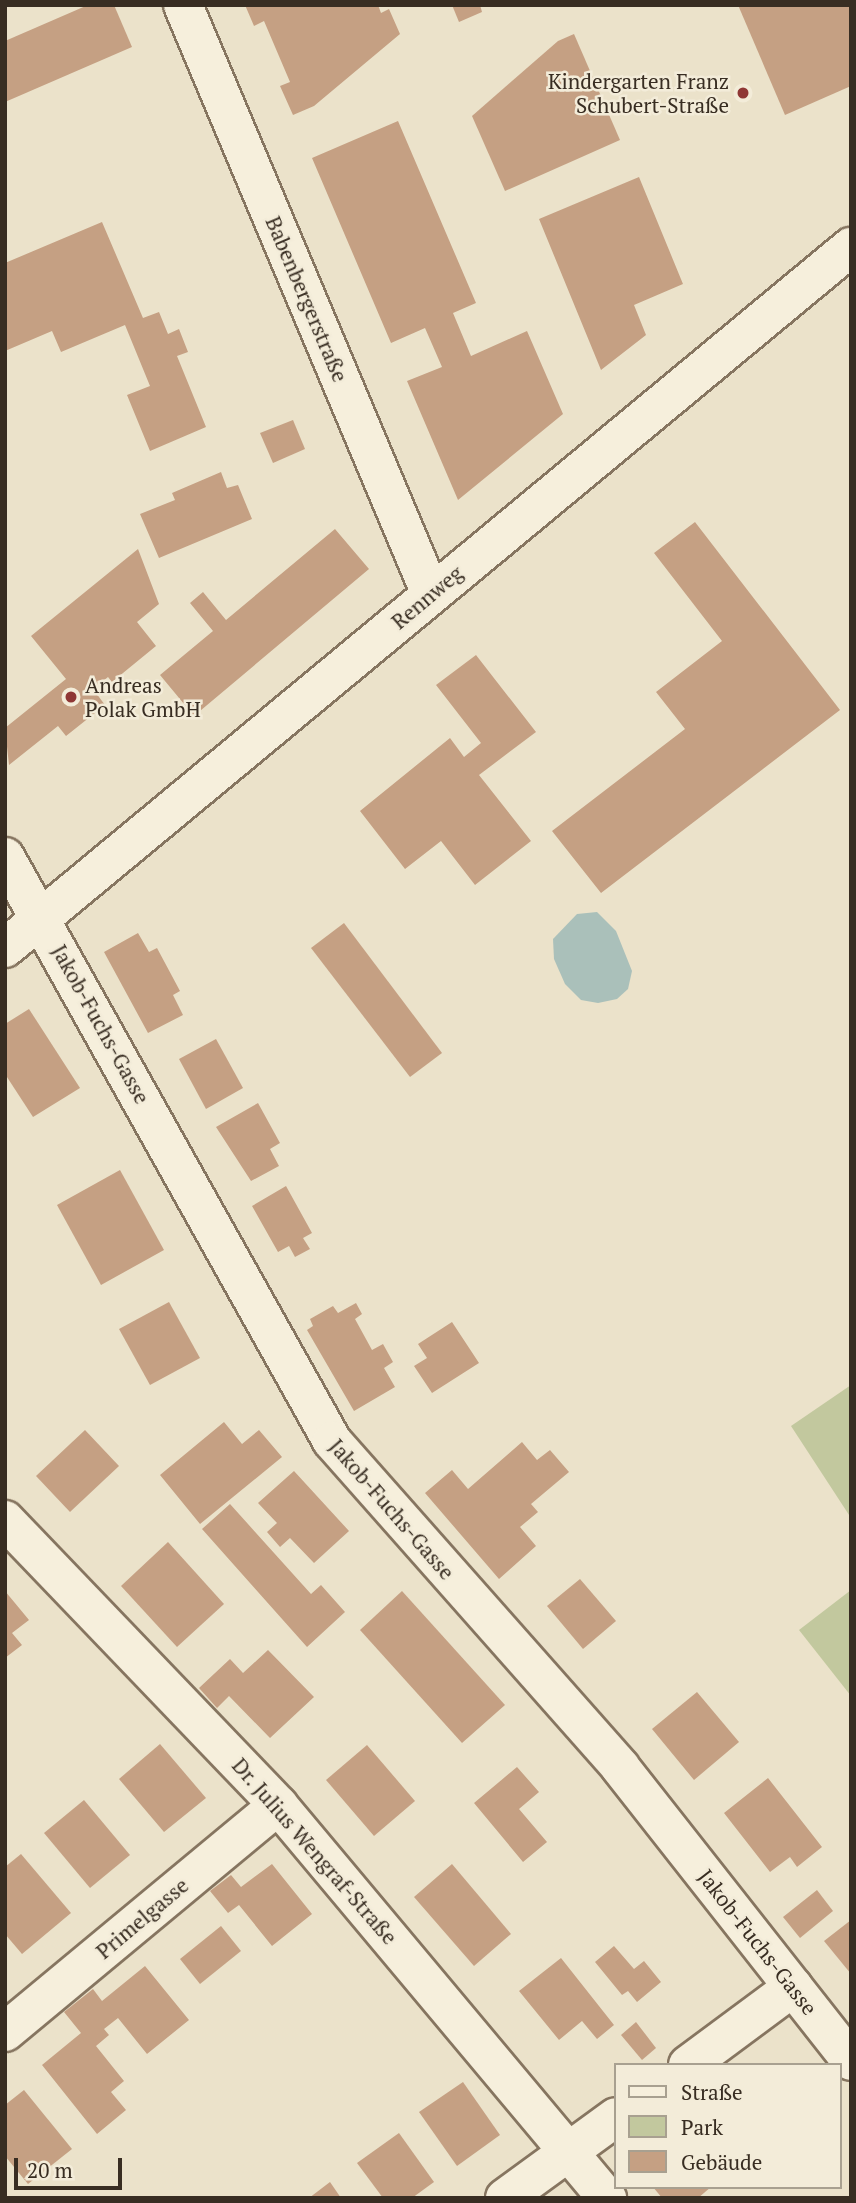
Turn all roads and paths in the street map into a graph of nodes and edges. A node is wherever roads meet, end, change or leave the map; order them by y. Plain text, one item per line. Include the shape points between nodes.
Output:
1 (183, 5) edge
2 (851, 247) edge
3 (430, 594) junction
4 (5, 857) edge
5 (42, 918) junction
6 (5, 948) edge
7 (5, 1520) edge
8 (278, 1805) junction
9 (793, 1987) junction
10 (5, 2032) edge
11 (851, 2061) edge
12 (691, 2063) edge
13 (614, 2118) edge
14 (570, 2151) junction
15 (505, 2198) edge
16 (607, 2198) edge

1 - 3 street, Babenbergerstraße
2 - 3 street, Rennweg
3 - 5 street, Rennweg
4 - 5 street, Jakob-Fuchs-Gasse
5 - 6 street, Rennweg
5 - 9 street, Jakob-Fuchs-Gasse via 332,1441 620,1767
7 - 8 street, Dr. Julius Wengraf-Straße
8 - 10 street, Primelgasse
8 - 14 street, Dr. Julius Wengraf-Straße
9 - 11 street, Jakob-Fuchs-Gasse
9 - 12 street
13 - 14 street
14 - 15 street
14 - 16 street, Dr. Julius Wengraf-Straße

